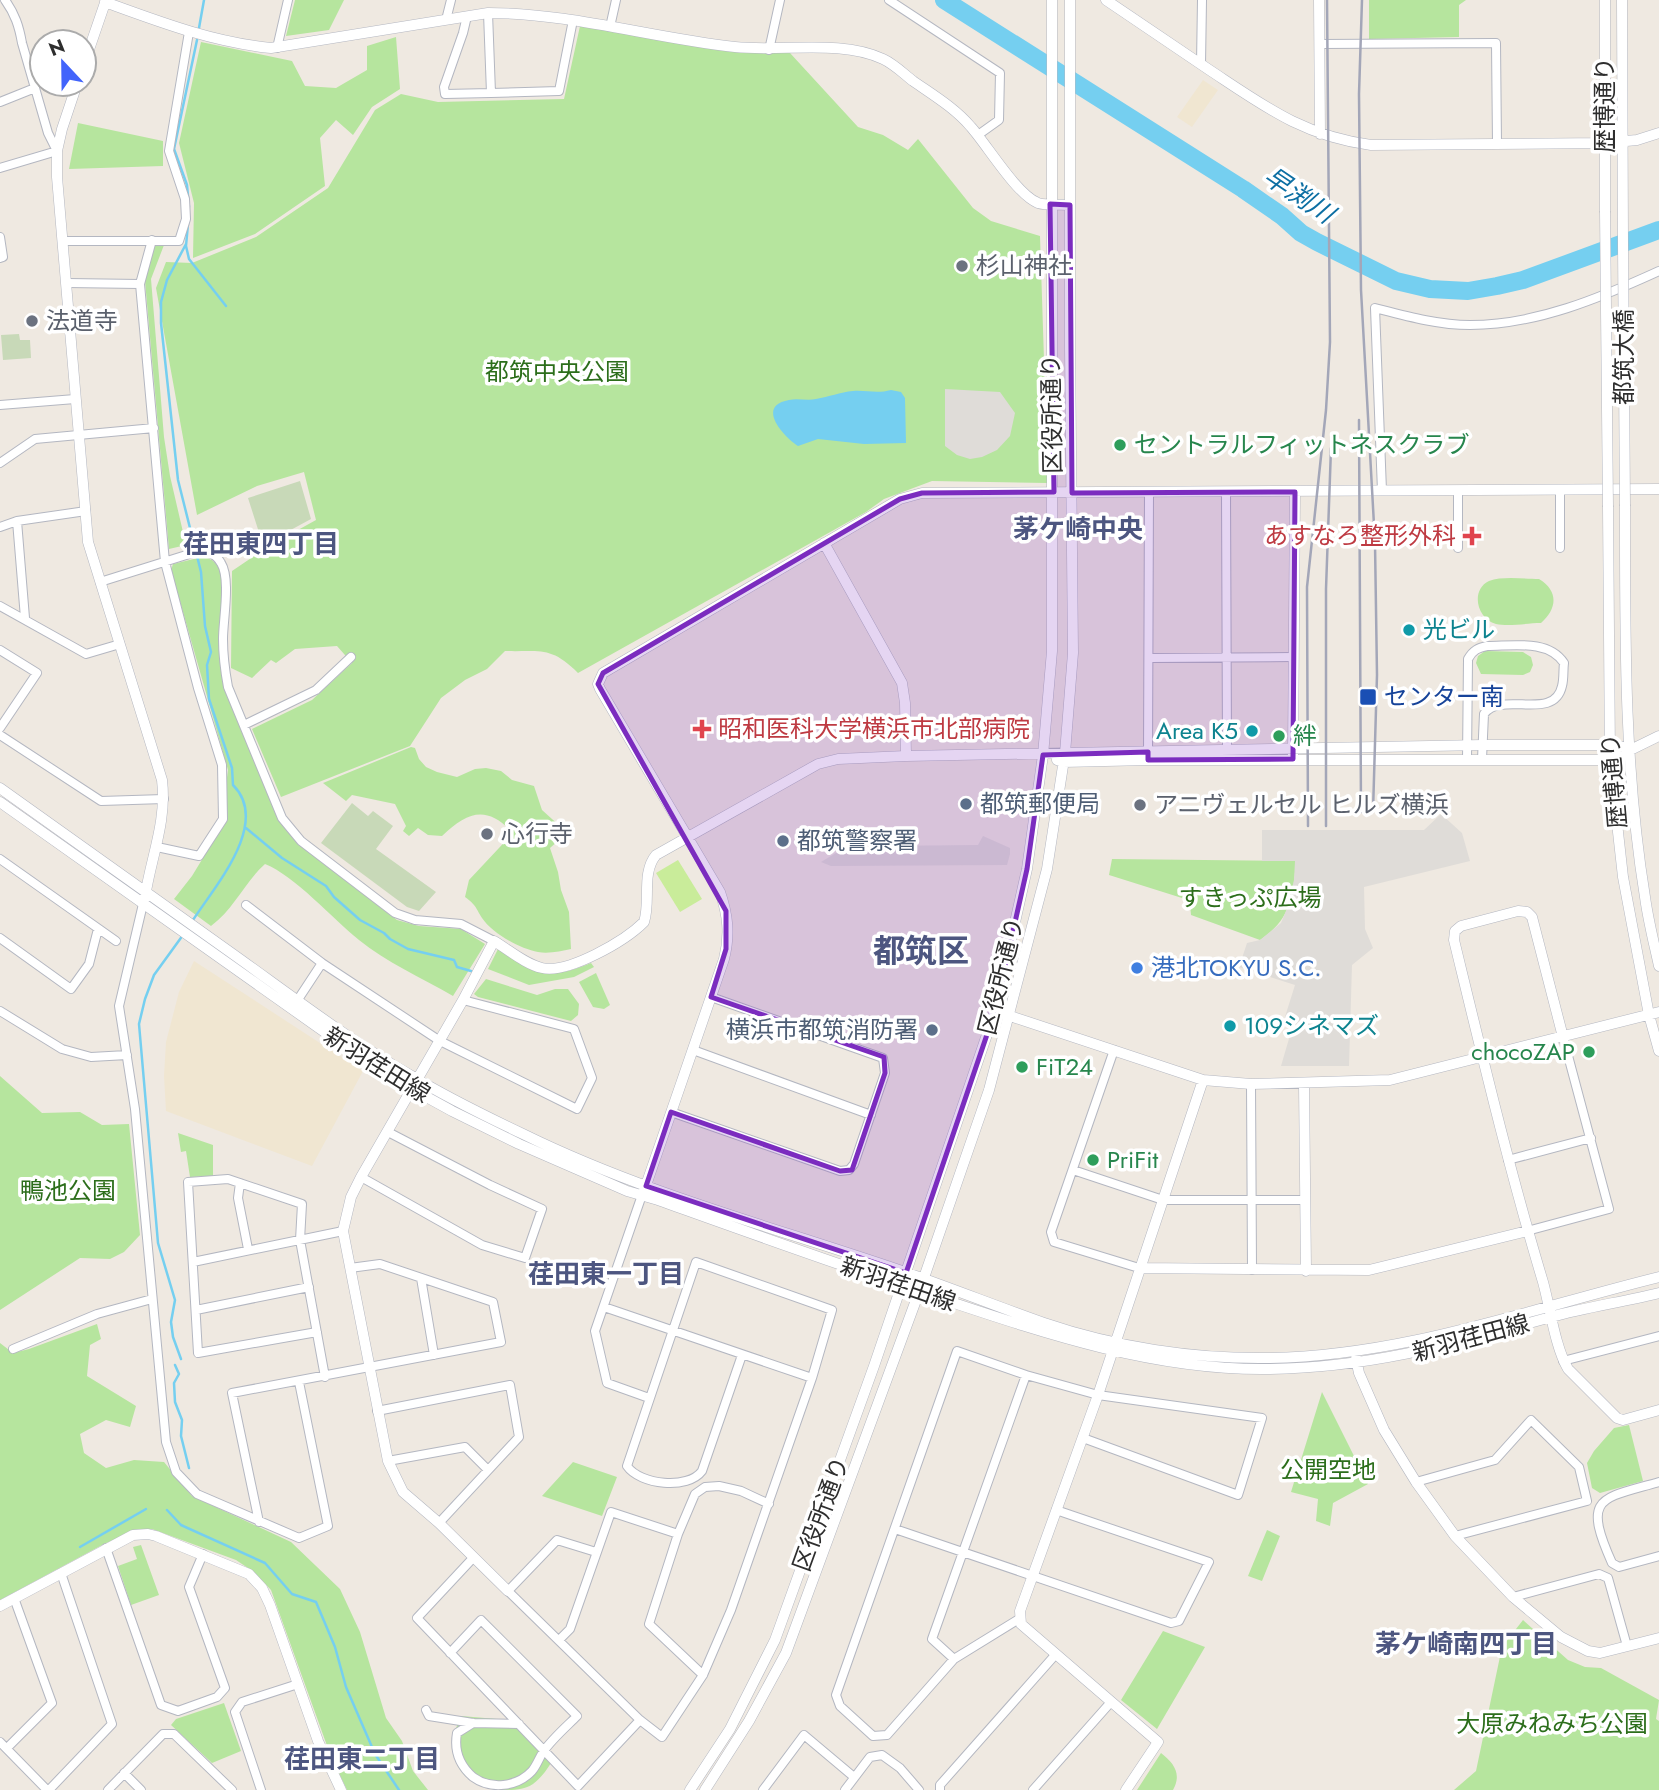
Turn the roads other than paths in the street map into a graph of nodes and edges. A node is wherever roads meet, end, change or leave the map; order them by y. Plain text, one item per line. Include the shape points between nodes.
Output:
1 (5, 0) edge
2 (288, 0) edge
3 (451, 0) edge
4 (616, 0) edge
5 (780, 0) edge
6 (888, 0) edge
7 (1052, 0) edge
8 (1070, 0) edge
9 (1106, 0) edge
10 (1202, 0) edge
11 (1319, 0) edge
12 (1605, 0) edge
13 (1622, 0) edge
14 (105, 1) edge
15 (488, 13) junction
16 (467, 16) junction
17 (446, 20) junction
18 (573, 20) junction
19 (610, 27) junction
20 (96, 28) edge
21 (189, 32) junction
22 (1320, 44) junction
23 (277, 48) junction
24 (769, 50) junction
25 (28, 62) edge
26 (1201, 64) junction
27 (28, 91) edge
28 (491, 93) junction
29 (38, 98) edge
30 (73, 98) edge
31 (0, 102) edge
32 (1659, 133) edge
33 (1320, 134) junction
34 (978, 135) junction
35 (1623, 142) junction
36 (1605, 143) junction
37 (1497, 144) junction
38 (57, 151) junction
39 (0, 168) edge
40 (1050, 204) junction
41 (1070, 205) junction
42 (1623, 207) joint
43 (1605, 211) joint
44 (0, 237) edge
45 (152, 240) junction
46 (62, 241) junction
47 (0, 258) edge
48 (1659, 271) edge
49 (67, 283) junction
50 (140, 284) junction
51 (75, 398) junction
52 (0, 405) edge
53 (153, 428) junction
54 (80, 434) junction
55 (0, 463) edge
56 (1560, 489) junction
57 (1659, 489) edge
58 (1458, 490) junction
59 (1226, 491) junction
60 (1382, 491) junction
61 (1054, 492) junction
62 (1149, 492) junction
63 (1295, 492) junction
64 (1072, 493) junction
65 (1608, 506) joint
66 (1625, 506) joint
67 (86, 511) junction
68 (17, 522) junction
69 (0, 527) edge
70 (824, 544) junction
71 (1458, 545) dead end
72 (1559, 548) dead end
73 (168, 561) junction
74 (100, 582) junction
75 (0, 606) edge
76 (25, 618) junction
77 (120, 644) junction
78 (0, 650) edge
79 (351, 657) dead end
80 (1293, 657) junction
81 (1149, 658) junction
82 (1227, 659) junction
83 (244, 725) junction
84 (0, 728) edge
85 (0, 735) edge
86 (1659, 736) edge
87 (1483, 745) junction
88 (1609, 745) junction
89 (1468, 746) junction
90 (1630, 748) junction
91 (1227, 750) junction
92 (1293, 754) junction
93 (1043, 755) junction
94 (906, 756) junction
95 (1148, 756) junction
96 (1064, 758) junction
97 (1467, 760) junction
98 (1482, 760) junction
99 (1610, 760) junction
100 (0, 789) edge
101 (164, 799) junction
102 (0, 802) edge
103 (688, 837) junction
104 (157, 847) junction
105 (0, 859) edge
106 (145, 892) junction
107 (143, 904) junction
108 (246, 905) dead end
109 (168, 915) junction
110 (98, 929) junction
111 (0, 938) edge
112 (203, 940) junction
113 (116, 941) dead end
114 (494, 941) junction
115 (322, 963) junction
116 (1659, 966) edge
117 (711, 997) junction
118 (463, 1000) junction
119 (297, 1001) junction
120 (0, 1011) edge
121 (995, 1011) junction
122 (1654, 1013) edge
123 (1010, 1015) junction
124 (1563, 1037) junction
125 (440, 1041) junction
126 (693, 1050) junction
127 (1114, 1050) junction
128 (1659, 1051) edge
129 (127, 1055) junction
130 (1483, 1058) junction
131 (417, 1079) junction
132 (1203, 1080) junction
133 (1304, 1083) junction
134 (1251, 1084) junction
135 (412, 1089) junction
136 (671, 1112) junction
137 (872, 1115) junction
138 (388, 1132) junction
139 (1591, 1138) junction
140 (1508, 1160) junction
141 (1073, 1170) junction
142 (361, 1177) junction
143 (240, 1183) junction
144 (644, 1190) junction
145 (1163, 1200) junction
146 (1252, 1200) junction
147 (1305, 1200) junction
148 (343, 1231) junction
149 (1527, 1231) junction
150 (300, 1240) junction
151 (248, 1250) junction
152 (193, 1262) junction
153 (349, 1268) junction
154 (1139, 1268) junction
155 (1252, 1269) junction
156 (1306, 1271) junction
157 (906, 1273) junction
158 (1659, 1277) edge
159 (421, 1278) junction
160 (923, 1279) junction
161 (901, 1286) junction
162 (309, 1287) junction
163 (919, 1292) junction
164 (1659, 1293) edge
165 (152, 1300) junction
166 (604, 1307) junction
167 (196, 1310) junction
168 (1551, 1312) junction
169 (672, 1331) junction
170 (317, 1332) junction
171 (1659, 1336) edge
172 (1114, 1347) junction
173 (13, 1349) dead end
174 (1356, 1352) junction
175 (434, 1355) junction
176 (742, 1355) junction
177 (1563, 1361) junction
178 (1357, 1363) junction
179 (369, 1368) junction
180 (1026, 1374) junction
181 (325, 1377) junction
182 (812, 1378) junction
183 (299, 1382) junction
184 (1098, 1395) junction
185 (649, 1398) junction
186 (1659, 1410) edge
187 (377, 1411) junction
188 (1083, 1437) junction
189 (388, 1461) junction
190 (488, 1470) junction
191 (1416, 1482) junction
192 (1659, 1482) edge
193 (769, 1504) junction
194 (1056, 1510) junction
195 (259, 1522) junction
196 (439, 1523) junction
197 (895, 1529) junction
198 (678, 1534) junction
199 (1455, 1536) junction
200 (106, 1548) junction
201 (596, 1552) junction
202 (962, 1553) junction
203 (203, 1554) junction
204 (1659, 1556) edge
205 (473, 1558) junction
206 (61, 1573) junction
207 (1033, 1574) junction
208 (508, 1591) junction
209 (1513, 1597) junction
210 (14, 1598) junction
211 (0, 1606) edge
212 (1019, 1619) junction
213 (1659, 1638) edge
214 (559, 1640) dead end
215 (1627, 1646) junction
216 (450, 1653) junction
217 (1056, 1654) junction
218 (954, 1659) junction
219 (704, 1675) junction
220 (298, 1684) junction
221 (1111, 1702) junction
222 (426, 1710) dead end
223 (640, 1720) junction
224 (473, 1723) junction
225 (519, 1724) junction
226 (3, 1745) edge
227 (543, 1752) junction
228 (124, 1773) junction
229 (854, 1777) junction
230 (48, 1790) edge
231 (108, 1790) edge
232 (141, 1790) edge
233 (232, 1790) edge
234 (261, 1790) edge
235 (341, 1790) edge
236 (690, 1790) edge
237 (705, 1790) edge
238 (763, 1790) edge
239 (845, 1790) edge
240 (919, 1790) edge
241 (940, 1790) edge
242 (1033, 1790) edge
243 (1126, 1790) edge

1 - 25 street via 14,12
2 - 23 street
3 - 17 street
4 - 19 street
5 - 24 street
6 - 34 street via 1000,74 999,120
7 - 40 street, 区役所通り
8 - 41 street, 区役所通り
9 - 26 street
10 - 26 street
11 - 22 street
12 - 36 street, 歴博通り
13 - 35 street, 歴博通り
14 - 20 street
14 - 21 street
15 - 16 street
15 - 18 street
15 - 28 street
16 - 17 street
16 - 28 street via 445,94
17 - 23 street
18 - 19 street
18 - 28 street via 559,91
19 - 24 street
21 - 23 street
21 - 45 street via 169,151 183,189 186,219 179,241
22 - 33 street
22 - 37 street via 1496,43
24 - 34 street via 860,50 885,60 948,105
26 - 33 street via 1266,108
27 - 31 street
29 - 38 street
30 - 38 street
32 - 35 street
33 - 37 street via 1371,145
34 - 40 street via 1020,188 1039,203
35 - 36 street
35 - 42 street, 歴博通り
36 - 37 street
36 - 43 street, 歴博通り
38 - 39 street
38 - 46 street
40 - 41 street
40 - 61 street, 区役所通り
41 - 64 street, 区役所通り
42 - 66 street, 都筑大橋, bridge
43 - 65 street, 都筑大橋, bridge
44 - 47 street
45 - 46 street
45 - 50 street
46 - 49 street
48 - 60 street via 1590,300 1501,324 1421,320 1375,308
49 - 50 street
49 - 51 street
50 - 53 street
51 - 52 street
51 - 54 street
53 - 54 street
53 - 73 street
54 - 55 street via 35,439
54 - 67 street
56 - 57 street
56 - 58 street
56 - 72 street
58 - 60 street
58 - 71 street
59 - 62 street
59 - 63 street
59 - 82 street
60 - 63 street
61 - 64 street
61 - 70 street via 910,495
61 - 93 street, 区役所通り via 1052,651
62 - 64 street
62 - 81 street
63 - 80 street
64 - 96 street, 区役所通り via 1073,653
65 - 88 street, 歴博通り
66 - 90 street, 歴博通り
67 - 68 street
67 - 74 street via 88,542
68 - 69 street
68 - 76 street
70 - 94 street via 902,683
70 - 103 street via 603,673 600,679 600,690
73 - 74 street
73 - 83 street via 199,551 213,554 222,563 225,672
73 - 104 street via 222,765 223,818 199,856
74 - 77 street
75 - 76 street
76 - 77 street via 86,654
77 - 101 street
78 - 84 street via 37,673
79 - 83 street via 316,690
80 - 82 street
80 - 92 street
81 - 82 street
81 - 95 street
82 - 91 street
83 - 114 street via 282,818 301,841 395,913 415,920 461,924
85 - 101 street via 101,801
86 - 90 street
87 - 88 street
87 - 89 street
87 - 89 street via 1488,708 1545,704 1555,699 1562,688 1563,663 1555,653 1540,647 1488,646 1471,654
87 - 98 street
88 - 90 street
88 - 99 street, 歴博通り
89 - 92 street
89 - 97 street
90 - 99 street
90 - 116 street, 歴博通り via 1642,880
91 - 92 street
91 - 95 street
92 - 95 street
92 - 97 street
93 - 94 street
93 - 96 street
93 - 121 street, 区役所通り via 1027,869
94 - 103 street via 818,764
95 - 96 street
96 - 123 street, 区役所通り via 1047,869
97 - 98 street
98 - 99 street
99 - 122 street, 歴博通り via 1623,877
100 - 106 street
101 - 104 street
102 - 107 street
103 - 114 street via 649,864 644,922 587,958 559,969 542,968
103 - 117 street via 726,911 726,949
104 - 106 street
105 - 110 street
106 - 107 street
106 - 109 street
107 - 109 street
107 - 129 street via 119,1006
108 - 115 street
109 - 112 street
110 - 111 street via 89,964 71,989
110 - 113 street
112 - 119 street, 新羽荏田線
112 - 135 street, 新羽荏田線 via 381,1072
114 - 118 street
115 - 119 street
115 - 125 street
117 - 126 street
117 - 137 street via 883,1058 885,1073
118 - 125 street
118 - 125 street via 575,1029 592,1078 577,1109
119 - 131 street, 新羽荏田線
120 - 129 street via 62,1049 91,1057
121 - 123 street
121 - 157 street, 区役所通り
122 - 124 street
122 - 128 street, 歴博通り
123 - 127 street
123 - 160 street, 区役所通り via 989,1090
124 - 130 street
124 - 130 street via 1532,917 1527,912 1507,914 1461,926 1454,940
124 - 139 street
125 - 131 street
126 - 136 street
126 - 137 street
127 - 132 street
127 - 141 street
129 - 165 street
130 - 133 street via 1390,1080
130 - 140 street
131 - 135 street
131 - 144 street, 新羽荏田線
132 - 134 street
132 - 145 street
133 - 134 street
133 - 147 street
134 - 146 street
135 - 138 street
135 - 144 street, 新羽荏田線 via 519,1144 627,1191
136 - 137 street via 840,1171 853,1164
136 - 144 street
138 - 142 street
138 - 142 street via 542,1209 525,1258 482,1245
139 - 140 street
139 - 149 street via 1609,1209
140 - 149 street
141 - 145 street
141 - 154 street via 1051,1232 1054,1242
142 - 148 street
143 - 150 street via 302,1204
143 - 151 street via 237,1198
143 - 152 street via 228,1179 188,1182
144 - 157 street, 新羽荏田線
144 - 161 street, 新羽荏田線
144 - 166 street
145 - 146 street
145 - 154 street
146 - 147 street
146 - 155 street
147 - 156 street
148 - 150 street
148 - 153 street
149 - 156 street via 1380,1269
149 - 168 street
150 - 151 street
150 - 162 street
151 - 152 street
152 - 167 street
153 - 159 street via 380,1264
153 - 179 street
154 - 155 street
154 - 172 street
155 - 156 street
157 - 160 street, 新羽荏田線
157 - 161 street, 区役所通り
158 - 168 street, 新羽荏田線
159 - 175 street
159 - 175 street via 493,1302 501,1342
160 - 163 street, 区役所通り
160 - 172 street, 新羽荏田線
161 - 163 street, 新羽荏田線
161 - 236 street, 区役所通り via 775,1640 730,1729
162 - 167 street
162 - 170 street
163 - 172 street, 新羽荏田線 via 1033,1330
163 - 237 street, 区役所通り via 786,1653
164 - 168 street, 新羽荏田線
165 - 173 street via 97,1314
165 - 195 street via 166,1441 176,1472 197,1494
166 - 169 street
166 - 185 street via 595,1331 607,1383
167 - 170 street via 198,1353
168 - 174 street, 新羽荏田線
168 - 177 street
168 - 178 street, 新羽荏田線 via 1451,1345
169 - 176 street
169 - 182 street via 696,1262 832,1310
169 - 185 street
170 - 181 street
171 - 177 street
172 - 174 street, 新羽荏田線 via 1244,1357
172 - 178 street, 新羽荏田線 via 1237,1368
172 - 184 street
174 - 178 street
175 - 179 street
176 - 182 street
176 - 185 street via 698,1477 654,1482 633,1474 627,1466
177 - 186 street via 1616,1418
178 - 191 street via 1384,1430
179 - 181 street
179 - 187 street
180 - 184 street
180 - 197 street via 957,1351
180 - 202 street
181 - 183 street
182 - 193 street
183 - 195 street via 232,1393
183 - 195 street via 328,1526 299,1538
184 - 188 street
184 - 188 street via 1262,1418 1238,1495
187 - 189 street
187 - 190 street via 510,1385 519,1437
188 - 194 street
189 - 190 street via 465,1447
189 - 196 street via 404,1492
190 - 196 street
191 - 199 street
191 - 199 street via 1495,1461 1531,1420 1579,1467 1587,1501
192 - 204 street via 1607,1497 1598,1516 1612,1563 1619,1567
193 - 198 street via 740,1491 705,1487 695,1494
193 - 219 street
194 - 207 street
194 - 207 street via 1209,1562 1179,1621 1171,1623
196 - 205 street
197 - 202 street
197 - 218 street via 836,1695 839,1706 873,1736 887,1735
198 - 201 street via 611,1512
198 - 219 street via 649,1624
199 - 209 street
200 - 203 street via 133,1535 148,1534
200 - 203 street via 161,1705 178,1711 217,1697 225,1688 189,1587
200 - 206 street
201 - 208 street via 557,1540
201 - 214 street via 570,1629
202 - 207 street
202 - 218 street via 932,1639
203 - 220 street via 249,1574 262,1588
205 - 208 street
205 - 216 street via 417,1618
206 - 210 street
206 - 230 street via 113,1724
207 - 212 street
208 - 223 street
209 - 215 street via 1579,1647 1600,1653
209 - 215 street via 1599,1574 1608,1578
210 - 211 street
210 - 226 street via 52,1703
212 - 217 street
212 - 218 street
213 - 215 street
216 - 225 street
216 - 227 street via 481,1620 577,1716
217 - 221 street
217 - 241 street
219 - 223 street via 662,1737
220 - 234 street via 242,1703 235,1712
220 - 235 street
221 - 242 street
221 - 243 street via 1158,1742
222 - 224 street via 429,1716
223 - 227 street via 578,1786
224 - 225 street
224 - 227 street via 457,1733 457,1751 476,1780 489,1785 514,1784 534,1769
225 - 227 street
226 - 230 street
228 - 231 street
228 - 232 street
228 - 233 street via 163,1734 174,1734
229 - 238 street via 804,1735
229 - 239 street
229 - 240 street via 870,1757 882,1755

